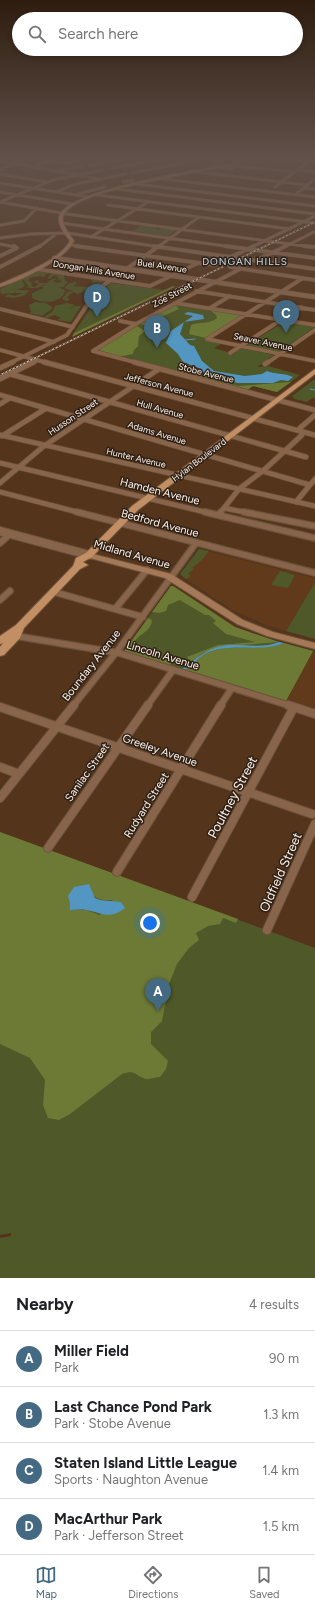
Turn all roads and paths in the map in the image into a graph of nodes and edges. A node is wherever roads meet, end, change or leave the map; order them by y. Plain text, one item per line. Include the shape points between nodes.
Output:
1 (29, 216) edge
2 (62, 216) edge
3 (84, 216) edge
4 (125, 216) edge
5 (188, 216) edge
6 (237, 216) edge
7 (259, 216) edge
8 (314, 216) edge
9 (199, 217) junction
10 (118, 220) junction
11 (230, 221) junction
12 (305, 222) junction
13 (61, 223) junction
14 (315, 223) edge
15 (0, 225) edge
16 (105, 229) junction
17 (182, 229) junction
18 (290, 229) junction
19 (304, 231) dead end
20 (66, 232) junction
21 (315, 232) edge
22 (56, 234) junction
23 (92, 237) junction
24 (0, 238) edge
25 (170, 238) junction
26 (267, 240) junction
27 (0, 244) edge
28 (291, 244) junction
29 (72, 245) junction
30 (158, 246) junction
31 (315, 247) edge
32 (251, 249) junction
33 (274, 252) junction
34 (0, 256) edge
35 (145, 256) junction
36 (233, 257) junction
37 (54, 258) junction
38 (315, 258) edge
39 (246, 259) junction
40 (257, 260) junction
41 (0, 262) edge
42 (198, 263) junction
43 (6, 264) junction
44 (0, 267) edge
45 (36, 269) junction
46 (126, 269) junction
47 (240, 269) junction
48 (315, 269) edge
49 (172, 276) junction
50 (303, 278) junction
51 (110, 280) junction
52 (315, 280) edge
53 (214, 282) junction
54 (0, 286) edge
55 (196, 291) junction
56 (281, 292) junction
57 (230, 296) junction
58 (315, 297) edge
59 (265, 302) junction
60 (175, 303) junction
61 (301, 307) junction
62 (210, 308) junction
63 (0, 309) edge
64 (315, 310) edge
65 (245, 314) junction
66 (282, 320) junction
67 (120, 321) dead end
68 (136, 324) junction
69 (315, 325) edge
70 (73, 327) junction
71 (0, 328) edge
72 (315, 330) edge
73 (54, 342) junction
74 (241, 346) junction
75 (0, 350) edge
76 (94, 351) joint
77 (230, 353) dead end
78 (281, 354) junction
79 (24, 356) junction
80 (38, 360) junction
81 (315, 361) edge
82 (265, 364) dead end
83 (0, 368) edge
84 (159, 369) junction
85 (313, 373) edge
86 (10, 374) junction
87 (0, 379) edge
88 (133, 386) junction
89 (0, 395) edge
90 (10, 398) junction
91 (278, 400) junction
92 (109, 402) junction
93 (0, 404) edge
94 (45, 409) junction
95 (315, 410) edge
96 (315, 415) edge
97 (253, 418) junction
98 (83, 420) junction
99 (300, 431) junction
100 (315, 435) edge
101 (1, 436) edge
102 (229, 436) junction
103 (44, 446) junction
104 (285, 451) junction
105 (204, 456) junction
106 (306, 457) dead end
107 (0, 462) edge
108 (18, 467) junction
109 (262, 472) junction
110 (178, 476) junction
111 (315, 479) edge
112 (0, 483) edge
113 (310, 485) junction
114 (239, 490) junction
115 (0, 492) edge
116 (148, 498) junction
117 (296, 502) junction
118 (315, 506) edge
119 (224, 508) junction
120 (218, 515) junction
121 (120, 522) junction
122 (315, 526) edge
123 (0, 532) edge
124 (10, 534) junction
125 (315, 538) edge
126 (0, 543) edge
127 (196, 543) junction
128 (89, 555) junction
129 (147, 570) junction
130 (315, 573) edge
131 (170, 577) junction
132 (10, 591) dead end
133 (54, 592) junction
134 (0, 600) edge
135 (115, 609) junction
136 (143, 617) junction
137 (8, 635) edge
138 (315, 646) edge
139 (0, 653) edge
140 (116, 653) junction
141 (173, 670) junction
142 (232, 688) junction
143 (0, 706) edge
144 (294, 707) junction
145 (315, 714) edge
146 (58, 726) junction
147 (118, 747) junction
148 (0, 767) edge
149 (181, 769) junction
150 (19, 774) junction
151 (248, 792) junction
152 (0, 798) edge
153 (314, 816) edge
154 (315, 824) edge
155 (48, 848) dead end
156 (117, 872) dead end
157 (192, 897) dead end
158 (267, 930) dead end

1 - 15 street via 23,222
2 - 13 main road
3 - 10 street
4 - 10 street
5 - 9 street
6 - 11 street
7 - 12 street
8 - 12 street
9 - 11 street
9 - 17 street
10 - 16 street
10 - 17 street
11 - 18 street
12 - 14 street
12 - 18 street
13 - 16 street
13 - 20 main road
16 - 23 street
16 - 25 street
17 - 25 street
17 - 26 street
18 - 26 street
19 - 21 street
20 - 22 main road
20 - 23 street
20 - 29 main road
21 - 28 street
22 - 24 street
22 - 43 street via 34,251
23 - 30 street
25 - 30 street
25 - 32 street
26 - 28 street
26 - 32 street
27 - 34 street via 13,245 17,248
28 - 31 street
28 - 33 street
29 - 35 street
29 - 37 main road
30 - 35 street
30 - 36 street
32 - 33 street
32 - 36 street
33 - 38 street
33 - 40 street
35 - 42 street
35 - 46 street
36 - 39 street
36 - 42 street via 214,265
37 - 45 main road
37 - 46 street, Buel Avenue
39 - 40 street
39 - 47 street via 230,268
40 - 48 street
41 - 43 street
42 - 49 street
43 - 44 street
45 - 51 street, Dongan Hills Avenue
45 - 54 main road
46 - 49 street, Buel Avenue
46 - 51 street
47 - 50 street
47 - 53 street, Zoe Street
49 - 51 street, Dongan Hills Avenue via 150,286
49 - 53 street, Buel Avenue
50 - 52 street
50 - 56 street
51 - 70 street via 96,291
53 - 55 street, Zoe Street
53 - 56 street, Buel Avenue
55 - 57 street
55 - 60 street, Zoe Street
56 - 58 street, Buel Avenue
56 - 59 street
57 - 59 street
57 - 62 street
59 - 61 street
59 - 65 street
60 - 62 street
60 - 68 street, Zoe Street
61 - 64 street
61 - 66 street
62 - 65 street
63 - 70 street
65 - 66 street
65 - 74 street, Seaver Avenue via 207,339
66 - 69 street
66 - 74 street
67 - 68 street
68 - 76 street, Zoe Street
70 - 73 street via 68,334
71 - 73 street
72 - 78 street
73 - 79 street
74 - 77 street
74 - 78 street, Seaver Avenue
75 - 79 street, Jefferson Avenue
76 - 84 street, Stobe Avenue
78 - 81 street, Seaver Avenue
78 - 82 street
79 - 80 street, Jefferson Avenue
79 - 83 street
80 - 86 street
80 - 88 street, Jefferson Avenue
84 - 88 street, Husson Street
84 - 91 street, Stobe Avenue
85 - 91 main road, Hylan Boulevard
86 - 87 street
86 - 92 street, Hull Avenue
88 - 92 street, Husson Street
88 - 97 street, Jefferson Avenue
89 - 90 street, Adams Avenue
90 - 93 street
90 - 94 street, Adams Avenue
91 - 95 street, Stobe Avenue
91 - 97 main road, Hylan Boulevard
92 - 98 street, Husson Street
92 - 102 street, Hull Avenue
94 - 98 street, Adams Avenue
94 - 101 street
96 - 99 street via 300,428
97 - 99 street, Jefferson Avenue
97 - 102 main road, Hylan Boulevard
98 - 103 street, Husson Street
98 - 105 street, Adams Avenue
99 - 100 street, Jefferson Avenue
99 - 104 street via 302,435
101 - 103 street, Hunter Avenue
102 - 104 street, Hull Avenue
102 - 105 main road, Hylan Boulevard
103 - 108 street, Husson Street
103 - 110 street, Hunter Avenue
104 - 106 street, Hull Avenue
104 - 109 street
105 - 109 street, Adams Avenue
105 - 110 main road, Hylan Boulevard
107 - 108 street, Hamden Avenue
108 - 112 street, Husson Street
108 - 116 street, Hamden Avenue
109 - 113 street, Adams Avenue
109 - 114 street
110 - 114 street, Hunter Avenue
110 - 116 main road, Hylan Boulevard
111 - 113 street
113 - 117 street
114 - 117 street, Hunter Avenue
114 - 119 street
115 - 121 street, Bedford Avenue
116 - 120 street, Hamden Avenue
116 - 121 main road, Hylan Boulevard
117 - 118 street, Hunter Avenue
119 - 120 street
119 - 122 street
120 - 125 street, Hamden Avenue
121 - 127 street, Bedford Avenue
121 - 128 main road, Hylan Boulevard
123 - 124 street, Midland Avenue
124 - 126 street
124 - 128 street, Midland Avenue
127 - 130 street, Bedford Avenue
127 - 131 street, Boundary Avenue
128 - 129 main road, Midland Avenue
128 - 133 main road, Hylan Boulevard via 89,559 77,567
129 - 131 main road, Midland Avenue
129 - 135 street
131 - 136 street, Boundary Avenue
131 - 138 main road, Midland Avenue via 240,622
132 - 134 street
133 - 135 street
133 - 137 main road, Hylan Boulevard
135 - 136 street
136 - 140 street, Boundary Avenue
137 - 139 main road, Hylan Boulevard
137 - 140 street, Lincoln Avenue
140 - 141 street, Lincoln Avenue
140 - 146 street, Boundary Avenue
141 - 142 street, Lincoln Avenue
141 - 147 street, Sanilac Street
142 - 144 street, Lincoln Avenue
142 - 149 street, Rudyard Street
143 - 146 street, Greeley Avenue
144 - 145 street, Lincoln Avenue
144 - 151 street, Poultney Street
146 - 147 street, Greeley Avenue
146 - 150 street, Boundary Avenue
147 - 149 street, Greeley Avenue
147 - 155 street, Sanilac Street
148 - 150 street
149 - 151 street, Greeley Avenue
149 - 156 street, Rudyard Street
150 - 152 street, Boundary Avenue
151 - 153 street, Greeley Avenue
151 - 157 street, Poultney Street
154 - 158 street, Oldfield Street

